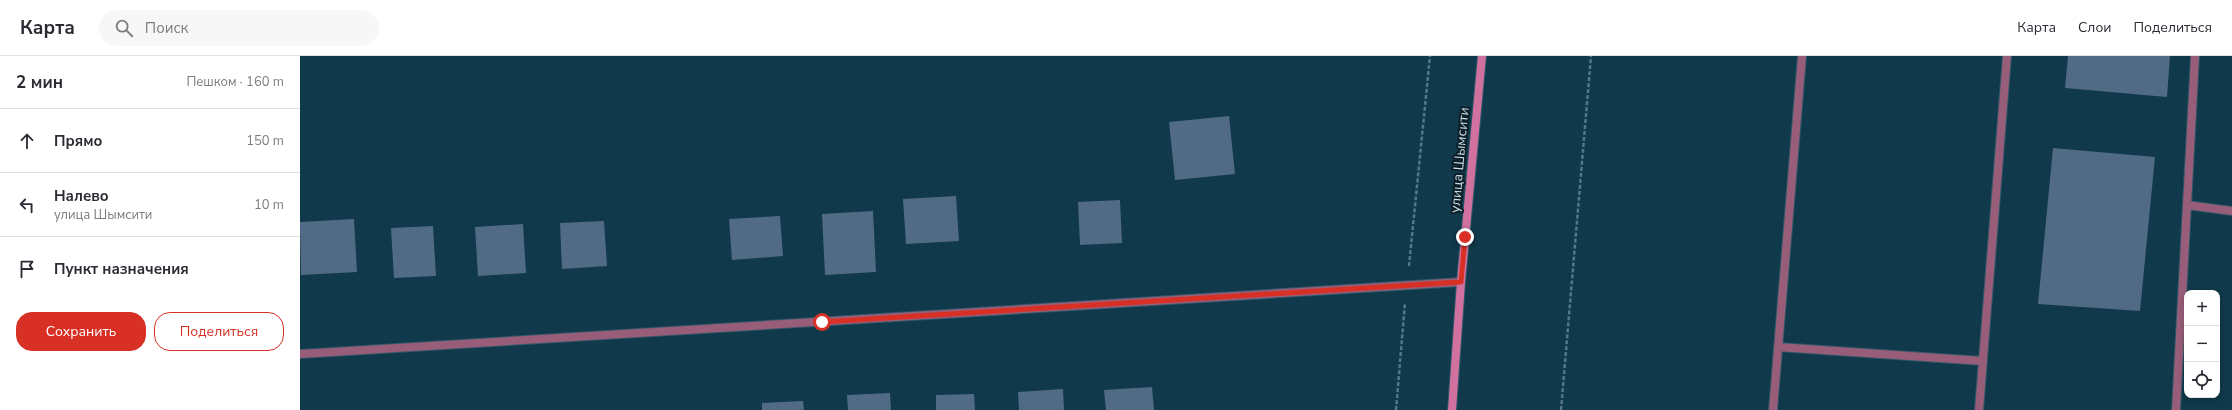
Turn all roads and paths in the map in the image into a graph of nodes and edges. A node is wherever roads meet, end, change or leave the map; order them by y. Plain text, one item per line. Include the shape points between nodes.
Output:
1 (1430, 56) edge
2 (1482, 56) edge
3 (1591, 56) edge
4 (1802, 56) edge
5 (2007, 56) edge
6 (2196, 56) edge
7 (2187, 205) junction
8 (2232, 211) edge
9 (1461, 282) junction
10 (1407, 285) junction
11 (1778, 347) junction
12 (300, 354) edge
13 (1983, 361) junction
14 (1396, 410) edge
15 (1452, 410) edge
16 (1561, 410) edge
17 (1773, 410) edge
18 (1979, 410) edge
19 (2176, 410) edge

1 - 10 path
2 - 9 main road, улица Шымсити
3 - 16 path
4 - 11 street
5 - 13 street
6 - 7 street
7 - 8 street
7 - 19 street
9 - 10 street
9 - 15 main road, улица Шымсити
10 - 12 street
10 - 14 path
11 - 13 street
11 - 17 street
13 - 18 street

